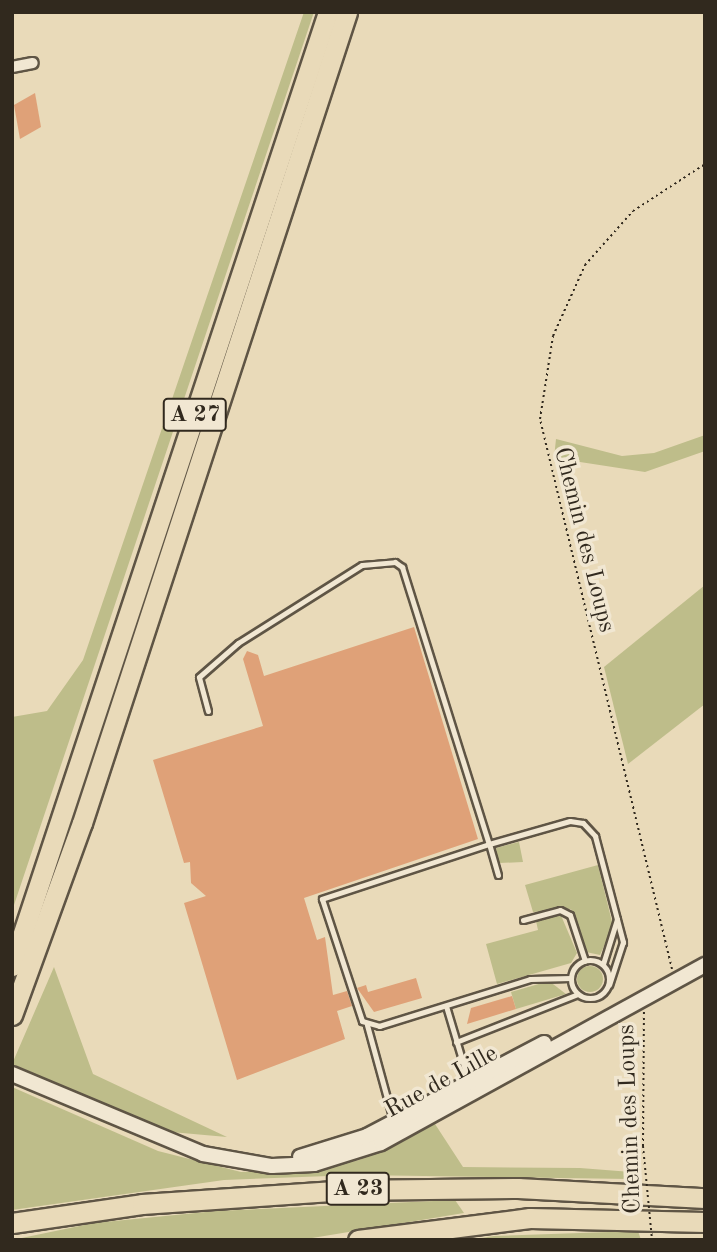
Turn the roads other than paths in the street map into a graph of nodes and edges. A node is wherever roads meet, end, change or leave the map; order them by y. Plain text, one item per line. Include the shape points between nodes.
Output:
1 (328, 12) edge
2 (347, 12) edge
3 (33, 63) dead end
4 (12, 66) edge
5 (208, 711) dead end
6 (64, 819) junction
7 (489, 844) junction
8 (498, 875) dead end
9 (617, 916) junction
10 (523, 920) dead end
11 (12, 945) edge
12 (585, 961) junction
13 (603, 964) junction
14 (705, 965) edge
15 (12, 966) edge
16 (571, 978) junction
17 (609, 985) junction
18 (578, 994) junction
19 (446, 1006) junction
20 (12, 1016) edge
21 (367, 1025) junction
22 (456, 1042) junction
23 (12, 1074) edge
24 (470, 1087) junction
25 (394, 1123) junction
26 (247, 1163) junction
27 (705, 1198) edge
28 (705, 1222) edge
29 (12, 1223) edge
30 (358, 1240) edge

1 - 6 highway, A 27
2 - 20 highway, A 27 via 74,849
3 - 4 street
5 - 7 lane via 199,677 238,643 362,565 396,562 402,567
6 - 11 highway
6 - 15 highway, A 27
7 - 8 lane
7 - 9 lane via 583,823 596,836
7 - 21 lane via 322,899 343,974
9 - 13 lane via 615,940
9 - 17 lane via 623,953
10 - 12 lane via 560,910 570,915
12 - 13 lane
12 - 16 lane
13 - 17 lane
14 - 24 main road, Rue de Lille via 641,1003
16 - 18 lane
16 - 19 lane via 530,979
17 - 18 lane via 594,998
18 - 22 lane
19 - 21 lane
19 - 22 lane
21 - 25 lane
22 - 24 lane
23 - 26 main road, Rue de Lille via 172,1144
24 - 25 main road, Rue de Lille
24 - 26 main road, Rue de Lille via 345,1157 292,1166
25 - 26 main road, Rue de Lille via 329,1150
27 - 29 highway, A 23 via 518,1188 346,1189 142,1204
28 - 30 highway, A 23 via 530,1218

